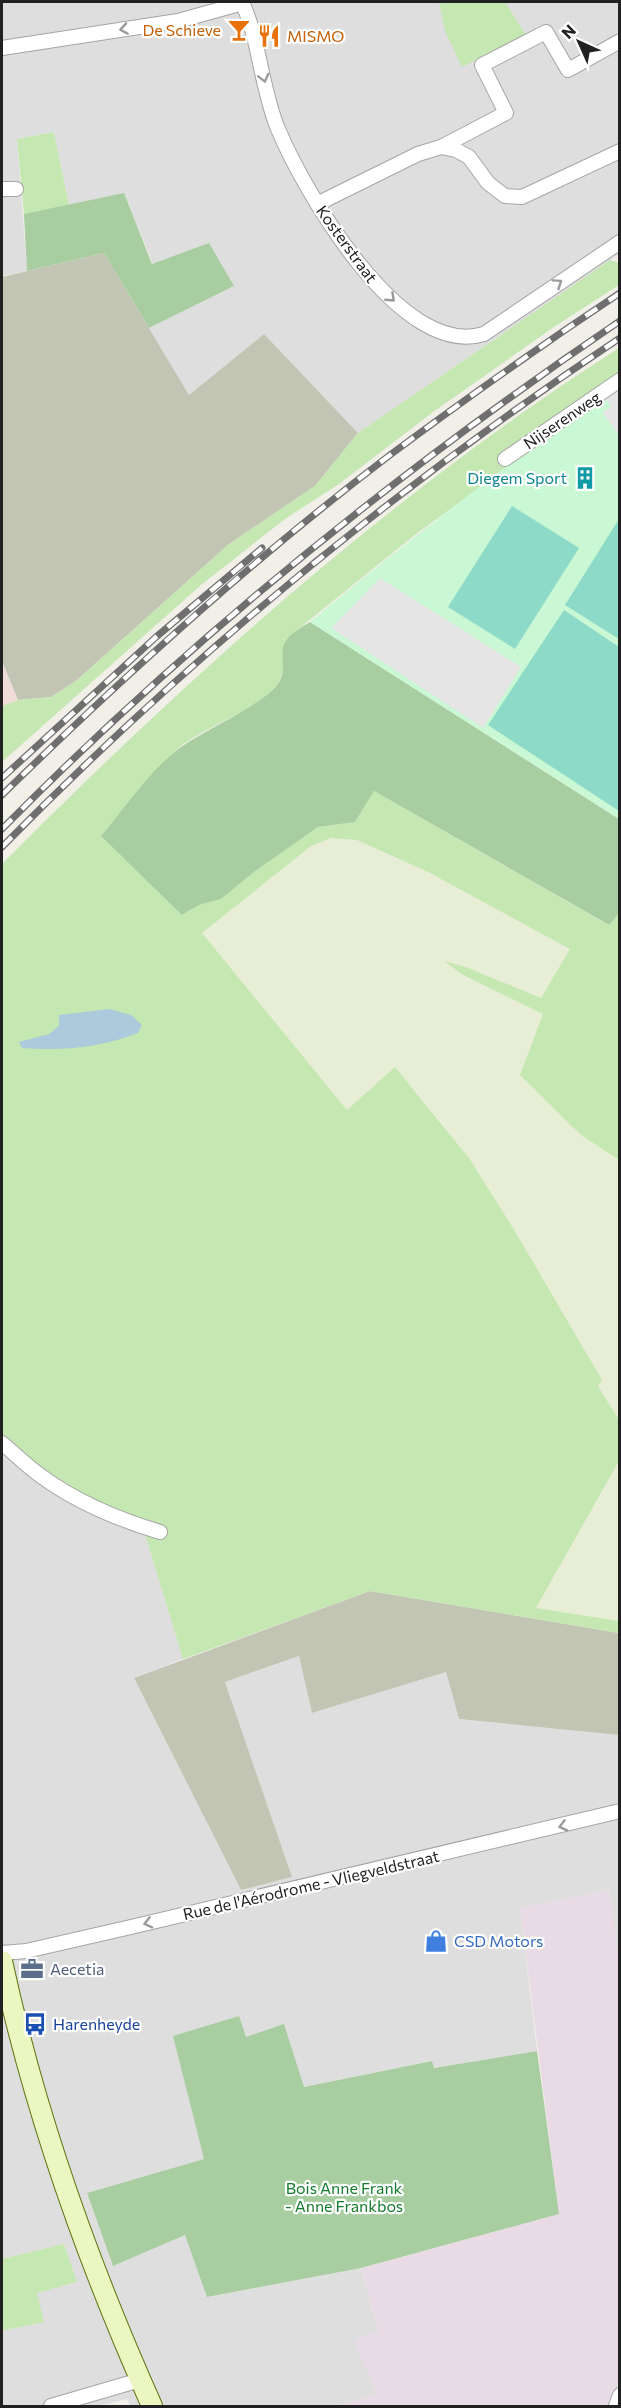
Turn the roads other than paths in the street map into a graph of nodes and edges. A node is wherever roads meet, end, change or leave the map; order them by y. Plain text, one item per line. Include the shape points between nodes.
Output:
1 (242, 2) edge
2 (620, 41) edge
3 (2, 48) edge
4 (441, 147) junction
5 (620, 151) edge
6 (317, 204) junction
7 (620, 242) edge
8 (620, 380) edge
9 (505, 459) dead end
10 (2, 1443) edge
11 (160, 1532) dead end
12 (620, 1811) edge
13 (2, 1953) edge
14 (2, 1961) edge
15 (140, 2380) junction
16 (620, 2395) edge
17 (51, 2406) edge
18 (152, 2406) edge
19 (616, 2406) edge

1 -> 3 street via 178,21
1 -> 6 street, Kosterstraat via 277,126
2 - 4 street via 568,70 546,32 482,65 506,113
4 - 5 street via 469,157 488,183 505,196 522,197
4 - 6 street via 418,154
6 -> 7 street, Kosterstraat via 361,268 393,302 441,331 467,339 484,334
8 - 9 street, Nijserenweg
10 - 11 street via 43,1478 83,1500
12 -> 13 street, Rue de l'Aérodrome - Vliegveldstraat via 138,1926
14 - 15 main road via 39,2107 101,2286
15 - 17 street
15 - 18 main road
16 - 19 street

